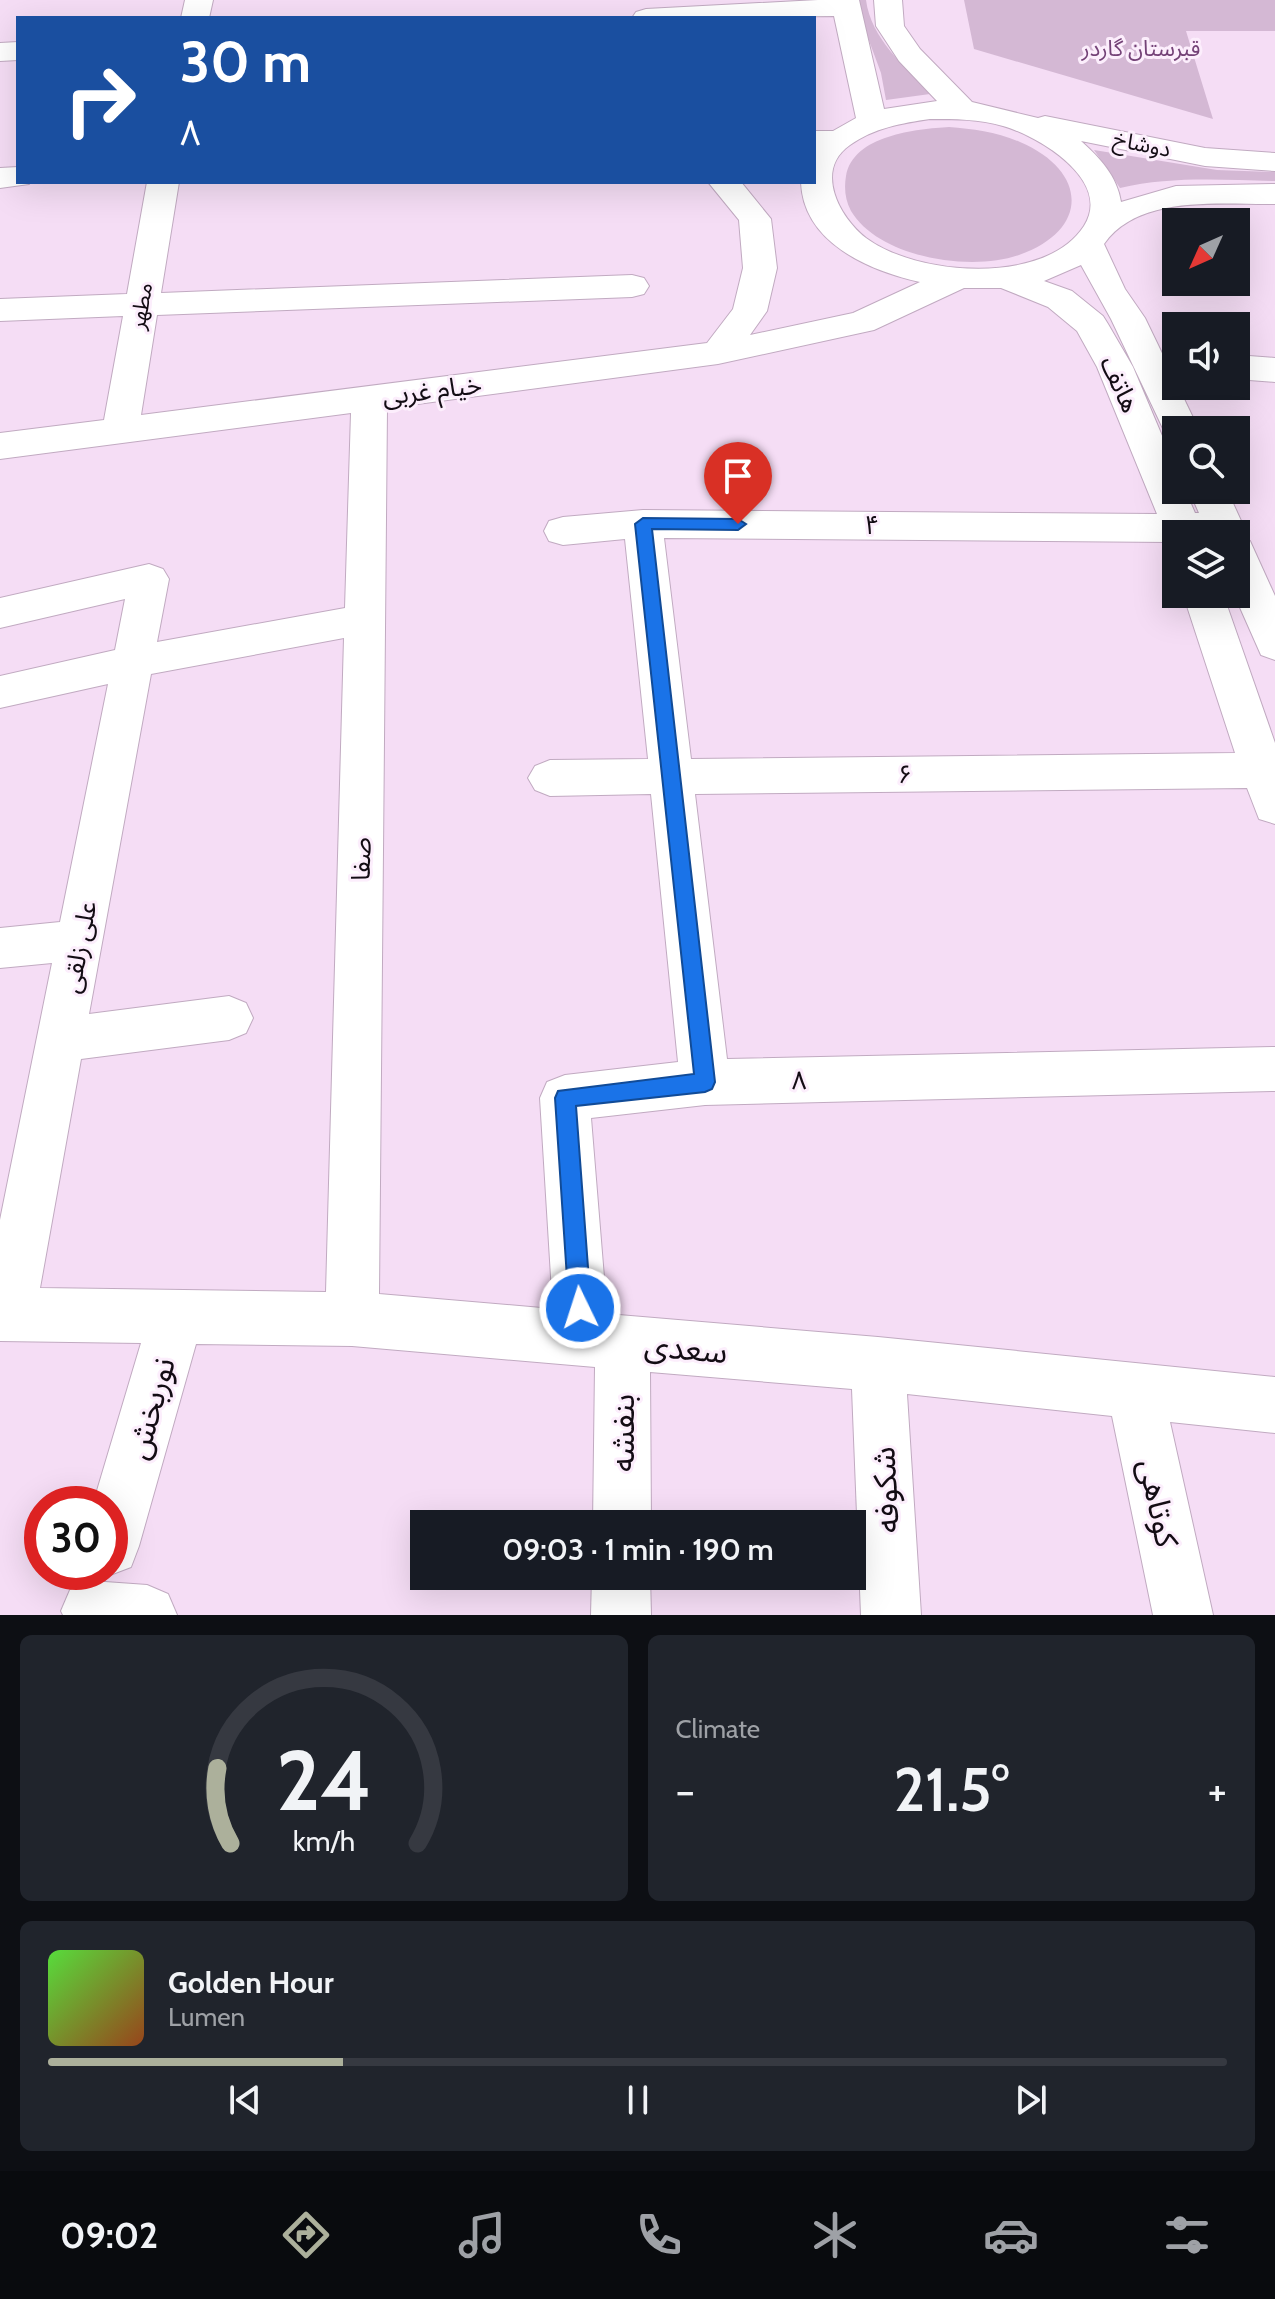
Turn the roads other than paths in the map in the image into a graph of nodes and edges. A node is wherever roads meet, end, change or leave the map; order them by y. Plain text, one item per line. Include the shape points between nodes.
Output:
1 (888, 0) edge
2 (845, 3) edge
3 (673, 16) edge
4 (963, 110) junction
5 (1010, 118) junction
6 (872, 121) junction
7 (827, 140) edge
8 (1275, 162) edge
9 (816, 169) edge
10 (163, 184) edge
11 (726, 184) edge
12 (802, 188) edge
13 (1275, 194) edge
14 (1095, 233) junction
15 (860, 249) junction
16 (956, 279) junction
17 (1008, 279) junction
18 (632, 286) dead end
19 (142, 304) junction
20 (0, 310) edge
21 (1128, 318) junction
22 (862, 322) junction
23 (1091, 324) junction
24 (718, 353) junction
25 (1162, 361) edge
26 (1250, 368) edge
27 (1275, 370) edge
28 (369, 398) junction
29 (120, 430) junction
30 (0, 446) edge
31 (1178, 520) edge
32 (643, 524) junction
33 (563, 531) dead end
34 (1162, 531) edge
35 (1250, 584) edge
36 (1208, 608) edge
37 (0, 613) edge
38 (365, 619) junction
39 (1275, 644) edge
40 (134, 662) junction
41 (0, 692) edge
42 (671, 776) junction
43 (550, 778) dead end
44 (1268, 788) edge
45 (80, 940) junction
46 (0, 948) edge
47 (229, 1018) dead end
48 (61, 1040) junction
49 (1275, 1069) edge
50 (705, 1082) junction
51 (4, 1314) edge
52 (176, 1317) junction
53 (352, 1319) junction
54 (602, 1340) junction
55 (878, 1364) junction
56 (1135, 1391) junction
57 (1275, 1405) edge
58 (127, 1486) edge
59 (620, 1510) edge
60 (621, 1590) edge
61 (621, 1615) edge
62 (891, 1615) edge
63 (1183, 1615) edge

1 - 4 street via 890,26 909,55
2 - 3 street
2 - 6 street
4 - 5 street
4 - 6 street via 915,110
5 - 8 street, دوشاخ via 1205,157
5 - 14 street via 1075,150 1095,172 1105,197
6 - 7 street
7 - 9 street
10 - 19 street, مطهر
11 - 24 street via 755,219 760,268 750,311
12 - 15 street
13 - 14 street, دوشاخ via 1176,196 1145,204
14 - 17 street via 1054,267
14 - 21 street, هاتف via 1109,290
15 - 16 street via 904,269
15 - 22 street via 874,289
16 - 17 street
16 - 22 street, خیام غربی
17 - 23 street, هاتف via 1060,299
18 - 19 street
19 - 20 street
19 - 29 street, مطهر
21 - 23 street
21 - 25 street, هاتف
22 - 24 street, خیام غربی
23 - 31 street, هاتف via 1115,367
24 - 28 street, خیام غربی
26 - 27 street
28 - 29 street, خیام غربی
28 - 38 street, صفا
29 - 30 street, خیام غربی
32 - 33 street, ۴
32 - 34 street, ۴
32 - 42 street
35 - 39 street
36 - 44 street
37 - 40 street, علی زلقی via 149,579
38 - 40 street
38 - 53 street, صفا
40 - 41 street
40 - 45 street, علی زلقی
42 - 43 street, ۶
42 - 44 street, ۶
42 - 50 street
45 - 46 street
45 - 48 street, علی زلقی
47 - 48 street
48 - 51 street, علی زلقی
49 - 50 street, ۸
50 - 54 street, ۸ via 565,1098
51 - 52 street, سعدی
52 - 53 street, سعدی
52 - 58 street, نوربخش
53 - 54 street, سعدی
54 - 55 street, سعدی
54 - 59 street, بنفشه
55 - 56 street, سعدی
55 - 62 street, شکوفه
56 - 57 street, سعدی
56 - 63 street, کوتاهی
60 - 61 street

